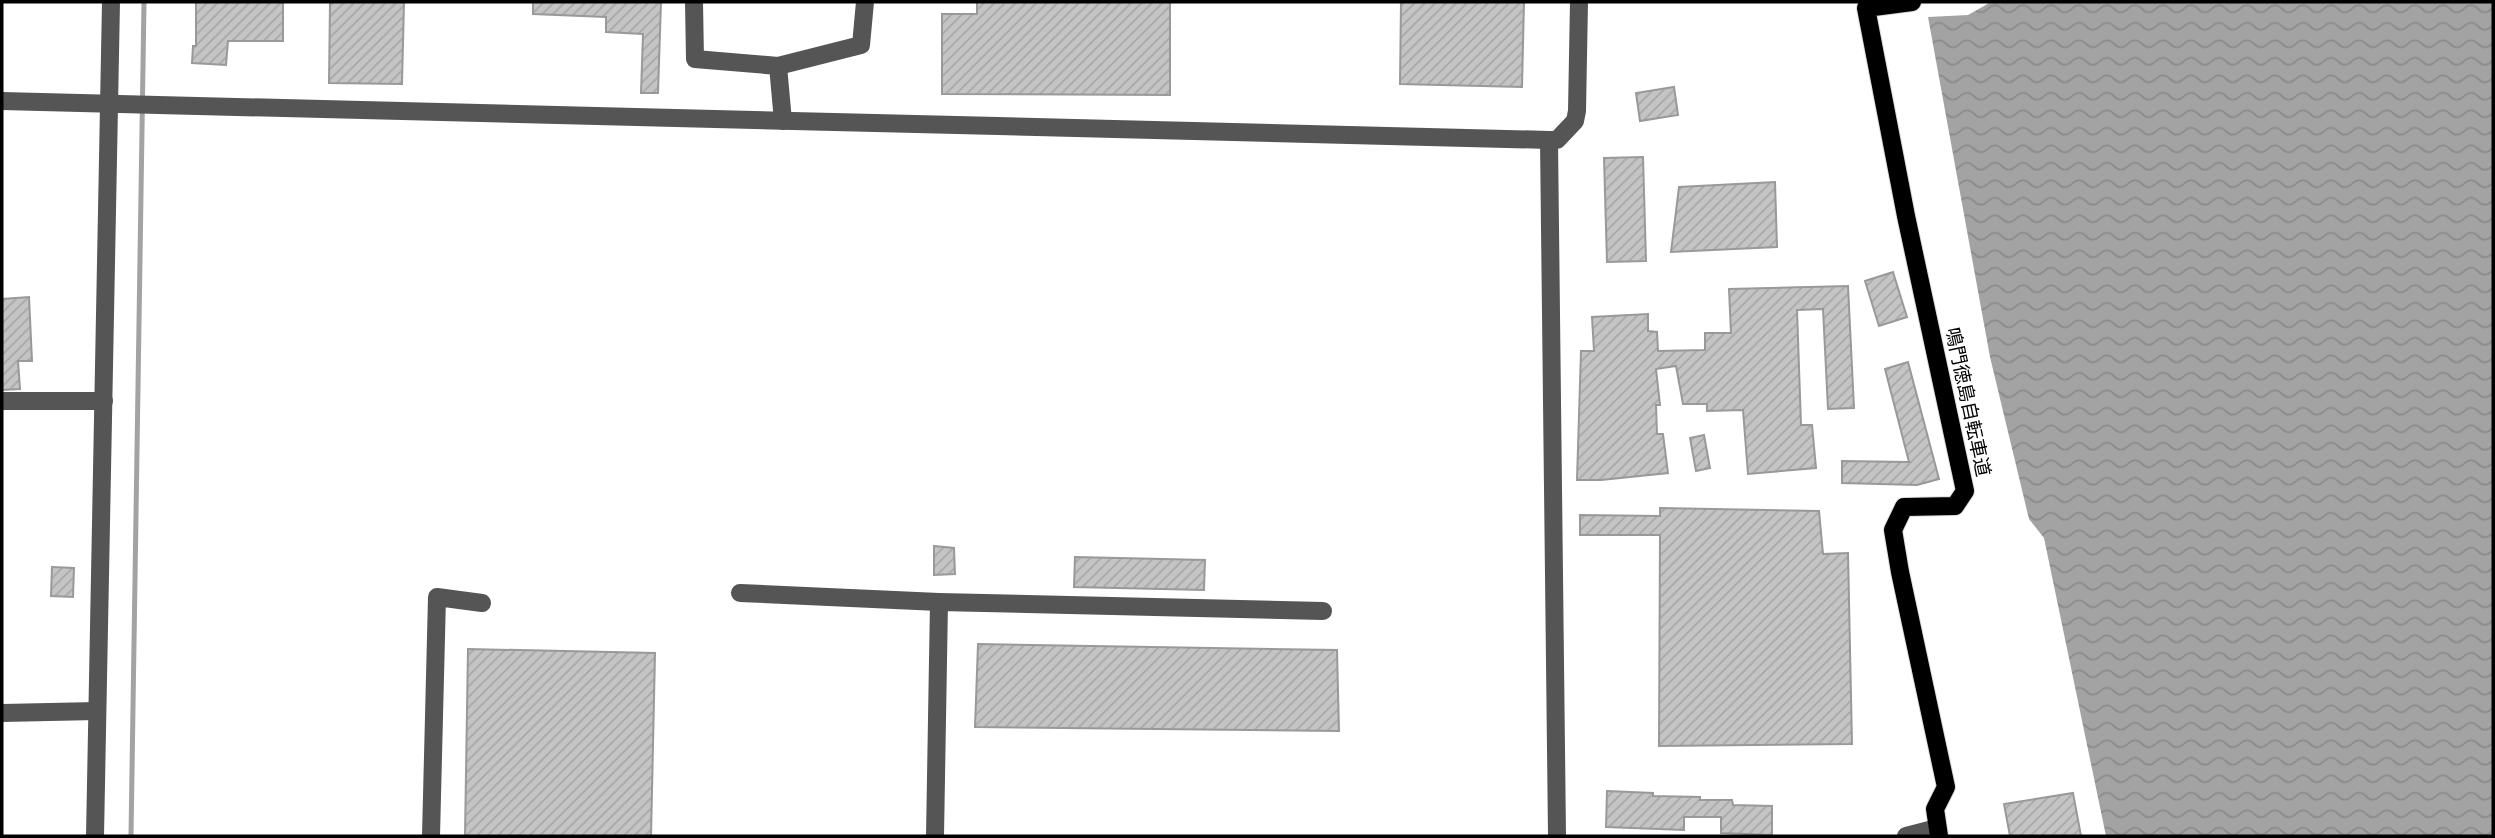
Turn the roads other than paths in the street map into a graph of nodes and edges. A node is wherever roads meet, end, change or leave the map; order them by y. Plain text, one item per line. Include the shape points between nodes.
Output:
1 (111, 2) edge
2 (694, 2) edge
3 (865, 2) edge
4 (1579, 2) edge
5 (1912, 2) edge
6 (778, 66) junction
7 (2, 101) edge
8 (108, 104) junction
9 (783, 121) junction
10 (1549, 140) junction
11 (2, 401) edge
12 (104, 401) junction
13 (740, 593) dead end
14 (939, 602) junction
15 (482, 603) dead end
16 (1323, 611) dead end
17 (97, 711) junction
18 (2, 713) edge
19 (1938, 832) edge
20 (95, 836) edge
21 (431, 836) edge
22 (935, 836) edge
23 (1557, 836) edge
24 (1906, 836) edge

1 - 8 street
2 - 6 street via 695,60
3 - 6 street via 861,45
4 - 10 street via 1575,121 1557,140
5 - 19 main road, 鳴門徳島自転車道 via 1866,8 1965,491 1955,506 1904,508 1893,530 1946,787 1935,808
6 - 9 street
7 - 8 street
8 - 9 street
8 - 12 street
9 - 10 street
10 - 23 street
11 - 12 street
12 - 17 street
13 - 14 street
14 - 16 street
14 - 22 street
15 - 21 street via 437,597
17 - 18 street
17 - 20 street
19 - 24 street

